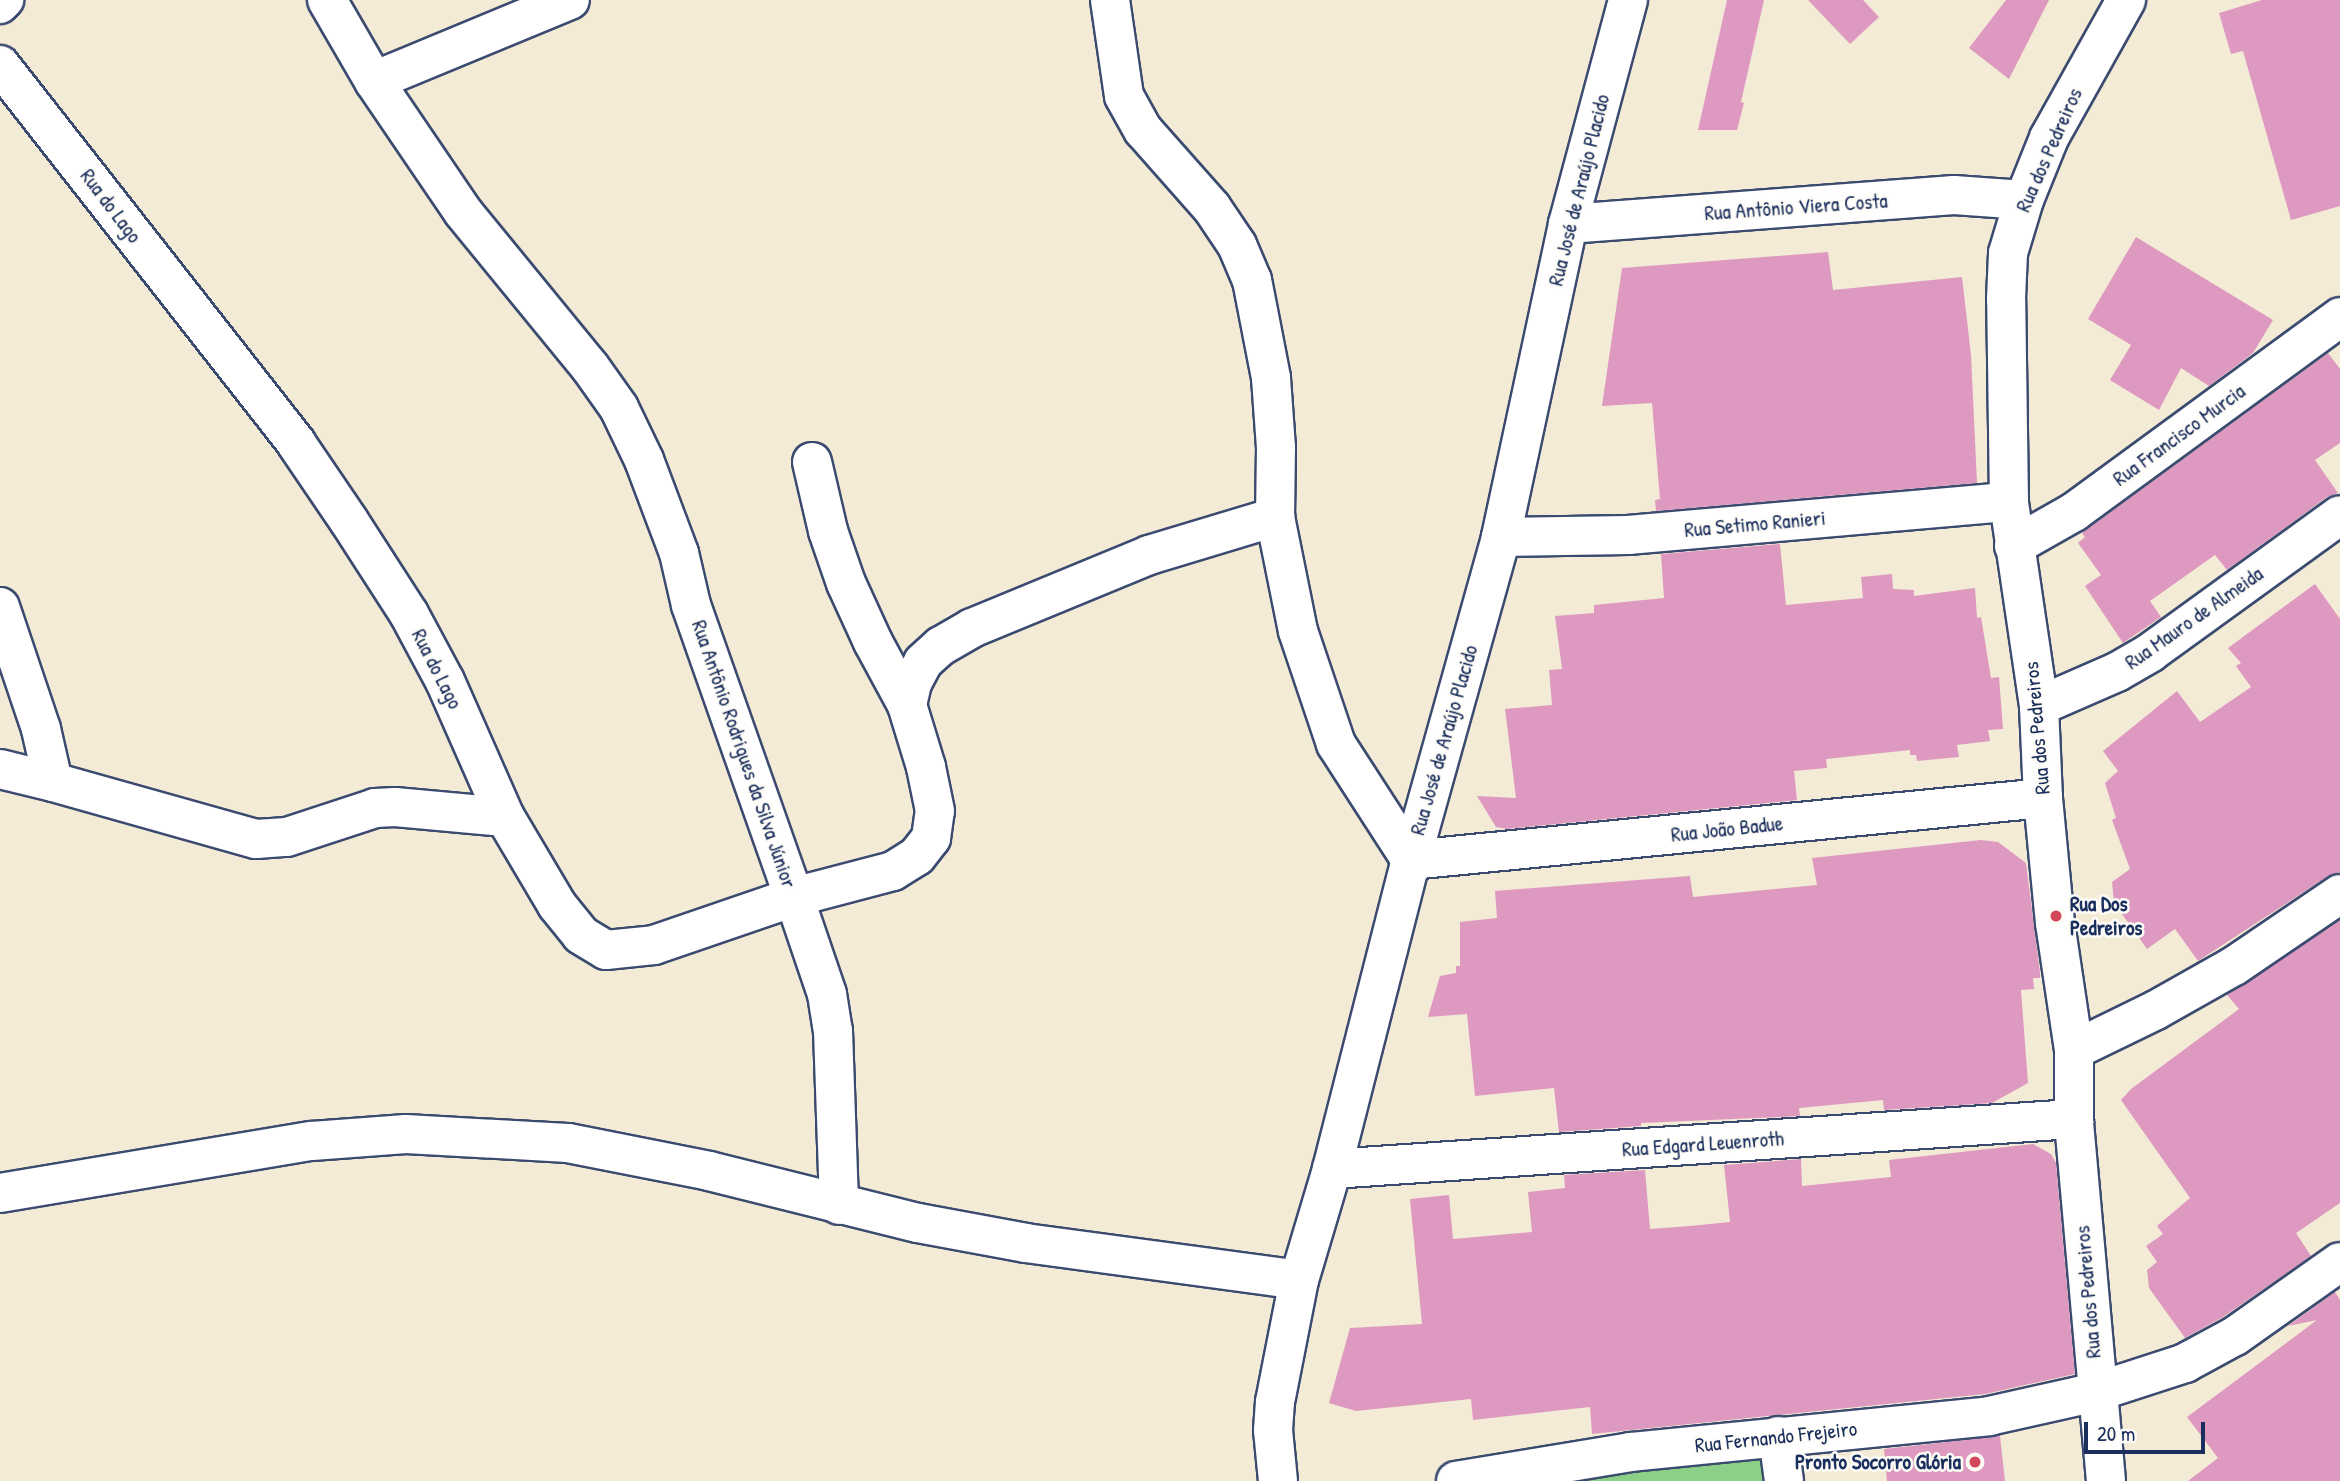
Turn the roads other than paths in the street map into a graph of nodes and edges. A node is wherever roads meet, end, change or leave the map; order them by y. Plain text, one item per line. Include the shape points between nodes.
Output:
1 (4, 0) edge
2 (327, 0) edge
3 (570, 0) edge
4 (1110, 0) edge
5 (1628, 0) edge
6 (2126, 0) edge
7 (0, 4) edge
8 (0, 65) edge
9 (374, 81) junction
10 (2024, 200) junction
11 (1568, 224) junction
12 (2340, 317) edge
13 (812, 462) dead end
14 (2009, 502) junction
15 (2340, 515) edge
16 (1275, 517) junction
17 (1501, 537) junction
18 (2014, 546) junction
19 (0, 607) edge
20 (907, 705) junction
21 (2039, 706) junction
22 (0, 769) edge
23 (53, 782) junction
24 (2043, 799) junction
25 (505, 817) junction
26 (1411, 860) junction
27 (2340, 894) edge
28 (794, 897) junction
29 (2074, 1050) junction
30 (2074, 1119) junction
31 (1332, 1169) junction
32 (0, 1193) edge
33 (839, 1205) junction
34 (2340, 1262) edge
35 (1299, 1280) junction
36 (2096, 1392) junction
37 (1778, 1436) junction
38 (1278, 1481) edge
39 (1457, 1481) edge
40 (1784, 1481) edge
41 (2106, 1481) edge

1 - 7 street
2 - 9 street, Rua Antônio Rodrigues da Silva Júnior
3 - 9 street
4 - 16 street via 1124,96 1143,130 1225,226 1252,280 1271,378
5 - 11 street, Rua José de Araújo Placido
6 - 10 street, Rua dos Pedreiros via 2049,138
8 - 25 street, Rua do Lago via 296,443 409,614 445,681
9 - 28 street, Rua Antônio Rodrigues da Silva Júnior via 463,212 619,408 679,553 691,605
10 - 11 street, Rua Antônio Viera Costa via 1954,195
10 - 14 street, Rua dos Pedreiros via 2008,253
11 - 17 street, Rua José de Araújo Placido
12 - 18 street, Rua Francisco Murcia via 2074,512
13 - 20 street, Rua Antônio Rodrigues da Silva Júnior via 846,583
14 - 17 street, Rua Setimo Ranieri via 1628,535
14 - 18 street, Rua dos Pedreiros
15 - 21 street, Rua Mauro de Almeida via 2151,652
16 - 20 street via 1149,555 972,628 923,662
16 - 26 street via 1298,631 1336,744
17 - 26 street, Rua José de Araújo Placido
18 - 21 street, Rua dos Pedreiros
19 - 23 street via 41,729
20 - 28 street, Rua Antônio Rodrigues da Silva Júnior via 935,811 931,838 917,856 893,871
21 - 24 street, Rua dos Pedreiros
22 - 23 street
23 - 25 street via 256,839 287,837 375,808
24 - 26 street, Rua João Badue
24 - 29 street, Rua dos Pedreiros
25 - 28 street, Rua do Lago via 556,905 581,935 606,950 654,945
26 - 31 street, Rua José de Araújo Placido
27 - 29 street via 2234,966
28 - 33 street via 827,994 833,1031
29 - 30 street, Rua dos Pedreiros
30 - 31 street, Rua Edgard Leuenroth
30 - 36 street, Rua dos Pedreiros
31 - 35 street, Rua José de Araújo Placido
32 - 33 street via 312,1140 407,1133 568,1143 709,1171
33 - 35 street via 1026,1243
34 - 36 street, Rua Fernando Frejeiro via 2235,1336 2185,1363
35 - 38 street, Rua José de Araújo Placido via 1275,1402
36 - 37 street, Rua Fernando Frejeiro via 1989,1416
36 - 41 street, Rua dos Pedreiros
37 - 39 street, Rua Fernando Frejeiro via 1631,1452
37 - 40 street

